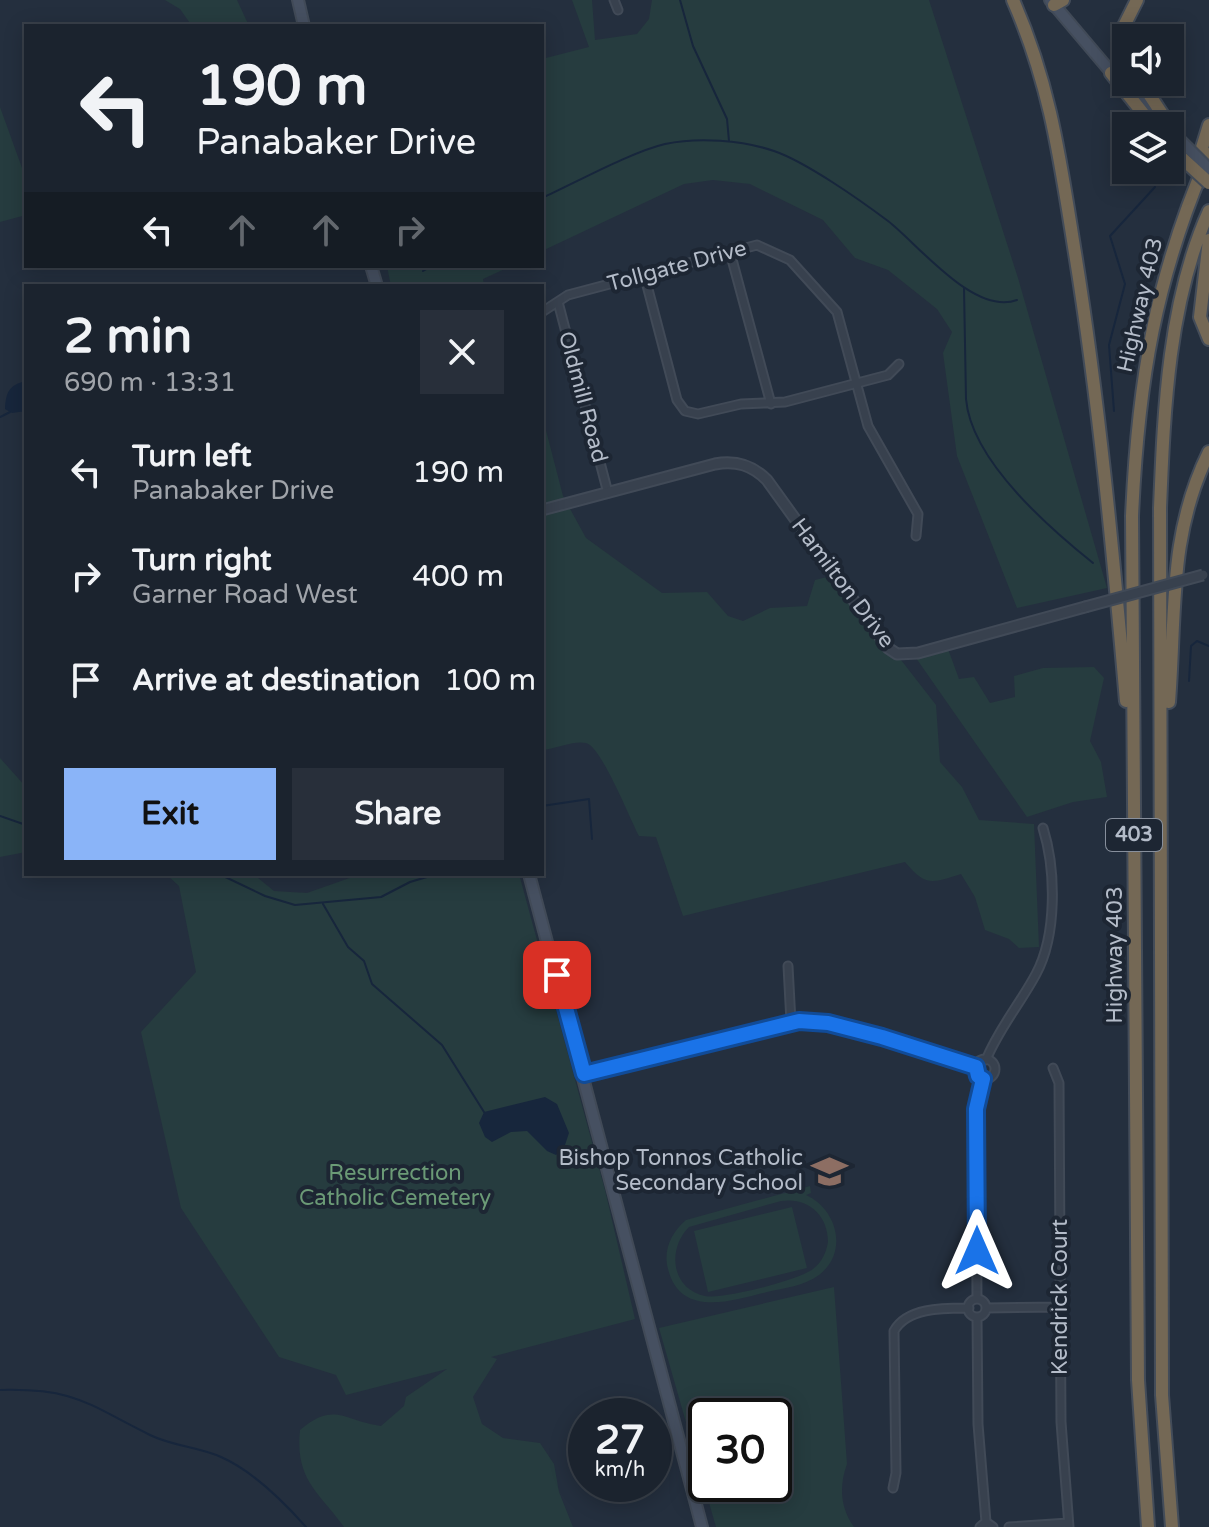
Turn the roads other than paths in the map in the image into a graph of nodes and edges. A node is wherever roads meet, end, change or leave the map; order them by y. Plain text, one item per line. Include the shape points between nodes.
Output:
1 (298, 0) edge
2 (614, 0) edge
3 (1013, 0) edge
4 (1137, 0) edge
5 (1056, 2) edge
6 (618, 10) dead end
7 (304, 24) edge
8 (1125, 24) edge
9 (1111, 73) junction
10 (1142, 112) edge
11 (1149, 112) edge
12 (1209, 125) edge
13 (1184, 146) edge
14 (1184, 151) edge
15 (1209, 154) edge
16 (1209, 169) edge
17 (1209, 183) edge
18 (1209, 211) edge
19 (1181, 217) junction
20 (1209, 240) edge
21 (730, 252) junction
22 (644, 274) junction
23 (558, 302) junction
24 (544, 311) edge
25 (1209, 339) edge
26 (899, 364) dead end
27 (856, 384) junction
28 (771, 404) junction
29 (1209, 452) edge
30 (608, 493) junction
31 (544, 509) edge
32 (916, 536) dead end
33 (1206, 574) edge
34 (1163, 777) junction
35 (1133, 789) junction
36 (1043, 828) dead end
37 (530, 876) edge
38 (788, 966) dead end
39 (791, 1022) junction
40 (986, 1060) junction
41 (976, 1067) junction
42 (1053, 1068) dead end
43 (584, 1074) junction
44 (983, 1079) junction
45 (977, 1299) junction
46 (1060, 1307) junction
47 (969, 1308) junction
48 (986, 1308) junction
49 (977, 1317) junction
50 (688, 1477) edge
51 (893, 1488) dead end
52 (695, 1502) edge
53 (986, 1525) edge
54 (1068, 1525) edge
55 (702, 1527) edge
56 (1009, 1527) edge
57 (1148, 1527) edge
58 (1172, 1527) edge

1 - 7 main road
2 - 6 street
3 - 35 highway via 1051,104 1082,298 1114,543
4 - 8 highway
5 - 9 main road
9 - 10 highway
9 - 11 main road
12 - 19 highway
13 - 16 main road, bridge
14 - 17 highway, bridge
15 - 19 highway, Highway 403 / 403
18 - 34 highway, Highway 403 / 403 via 1175,325 1164,415
19 - 35 highway, Highway 403 / 403 via 1154,312 1137,417
20 - 25 highway via 1200,317
21 - 22 street, Tollgate Drive
21 - 27 street, Tollgate Drive via 762,245 799,267 837,312
21 - 28 street
22 - 23 street, Tollgate Drive
22 - 28 street via 682,408 698,414 741,404
23 - 24 street, Tollgate Drive
23 - 30 street, Oldmill Road
26 - 27 street via 888,375
27 - 28 street
27 - 32 street, Tollgate Drive via 868,426 918,514
29 - 34 highway via 1182,523
30 - 31 street, Hamilton Drive
30 - 33 street, Hamilton Drive, bridge via 720,463 754,470 771,485 897,654 918,653
34 - 58 highway, 403 via 1162,1395
35 - 57 highway, Highway 403 / 403 via 1138,1380
36 - 40 street via 1050,854 1047,943 1035,976
37 - 43 main road
38 - 39 street
39 - 41 street via 836,1025
39 - 43 street
40 - 41 street
40 - 44 street via 995,1072
41 - 44 street
42 - 46 street, Kendrick Court via 1059,1083
43 - 50 main road
44 - 45 street via 976,1117
45 - 47 street
45 - 48 street
46 - 48 street
46 - 54 street, Kendrick Court
47 - 49 street
47 - 51 street via 913,1315 894,1331
48 - 49 street
49 - 53 street
52 - 55 main road
54 - 56 street

